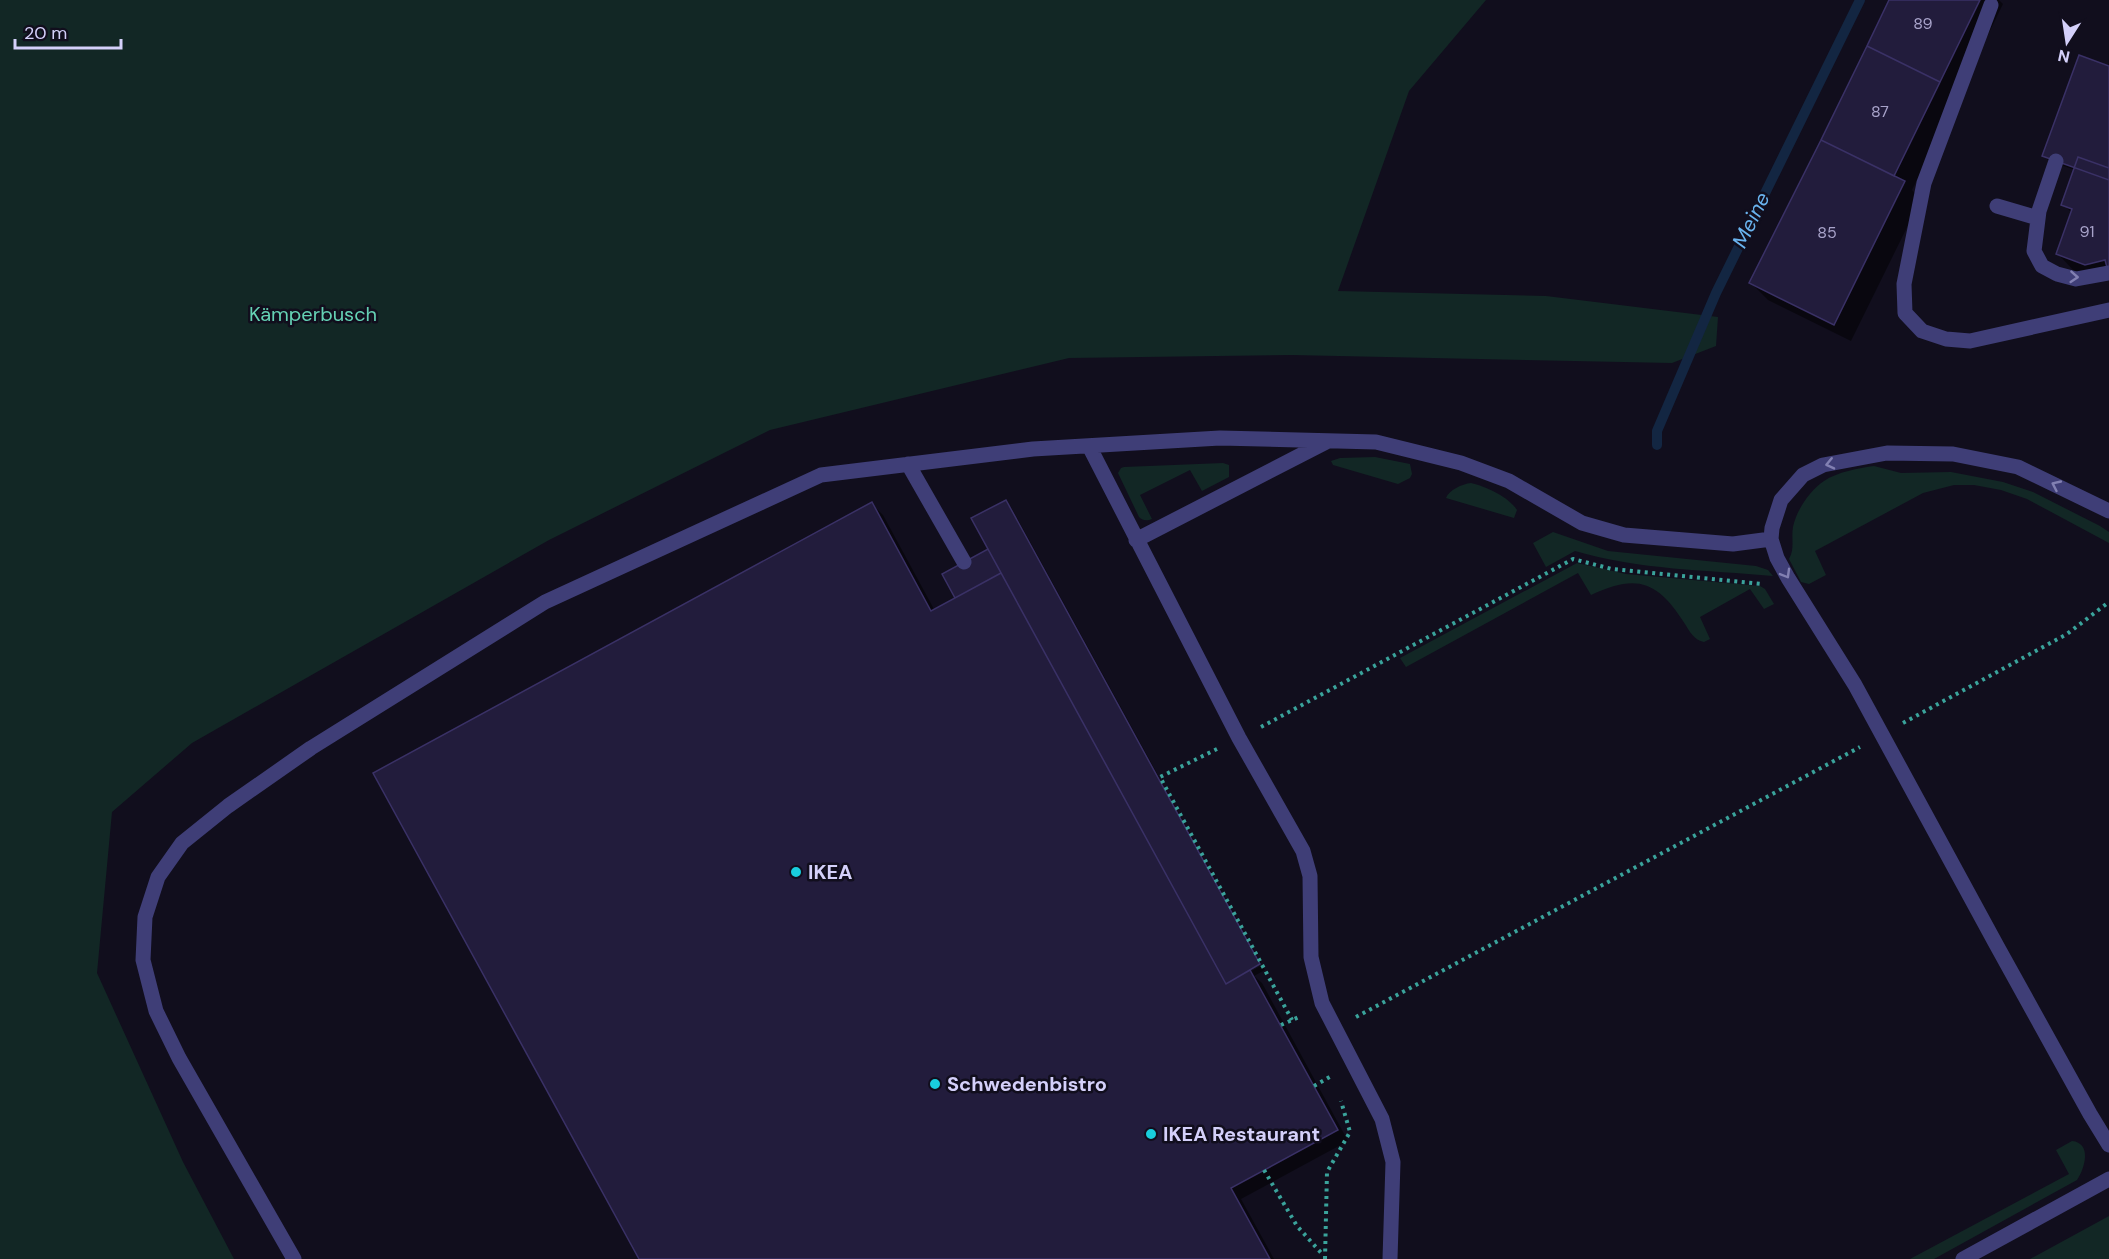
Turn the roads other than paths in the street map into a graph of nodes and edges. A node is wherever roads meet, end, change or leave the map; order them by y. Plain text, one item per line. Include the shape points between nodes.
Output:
1 (1991, 5) dead end
2 (2056, 161) dead end
3 (1997, 206) dead end
4 (2038, 218) junction
5 (2108, 273) edge
6 (2109, 310) edge
7 (1330, 440) junction
8 (1089, 446) junction
9 (908, 464) junction
10 (2109, 511) edge
11 (1771, 539) junction
12 (1136, 540) junction
13 (964, 562) dead end
14 (2109, 1145) edge
15 (2109, 1179) edge
16 (294, 1259) edge
17 (1390, 1259) edge
18 (1963, 1259) edge

1 - 6 lane via 1924,183 1904,284 1905,314 1922,332 1970,340
2 - 4 lane
3 - 4 lane
4 -> 5 lane via 2034,251 2042,266 2076,279
7 - 8 lane via 1220,438
7 - 11 lane via 1376,442 1461,463 1509,481 1582,523 1624,535 1733,544
7 - 12 lane
8 - 9 lane
8 - 12 lane
9 - 13 lane
9 - 16 lane via 821,475 545,602 311,748 182,843 158,878 145,917 143,960 156,1011
10 -> 11 lane via 2018,467 1953,454 1887,453 1823,465 1803,475 1781,500
11 -> 14 lane via 1788,578 1855,685
12 - 17 lane via 1303,851 1310,876 1311,957 1322,1003 1382,1119 1393,1162
15 - 18 lane

